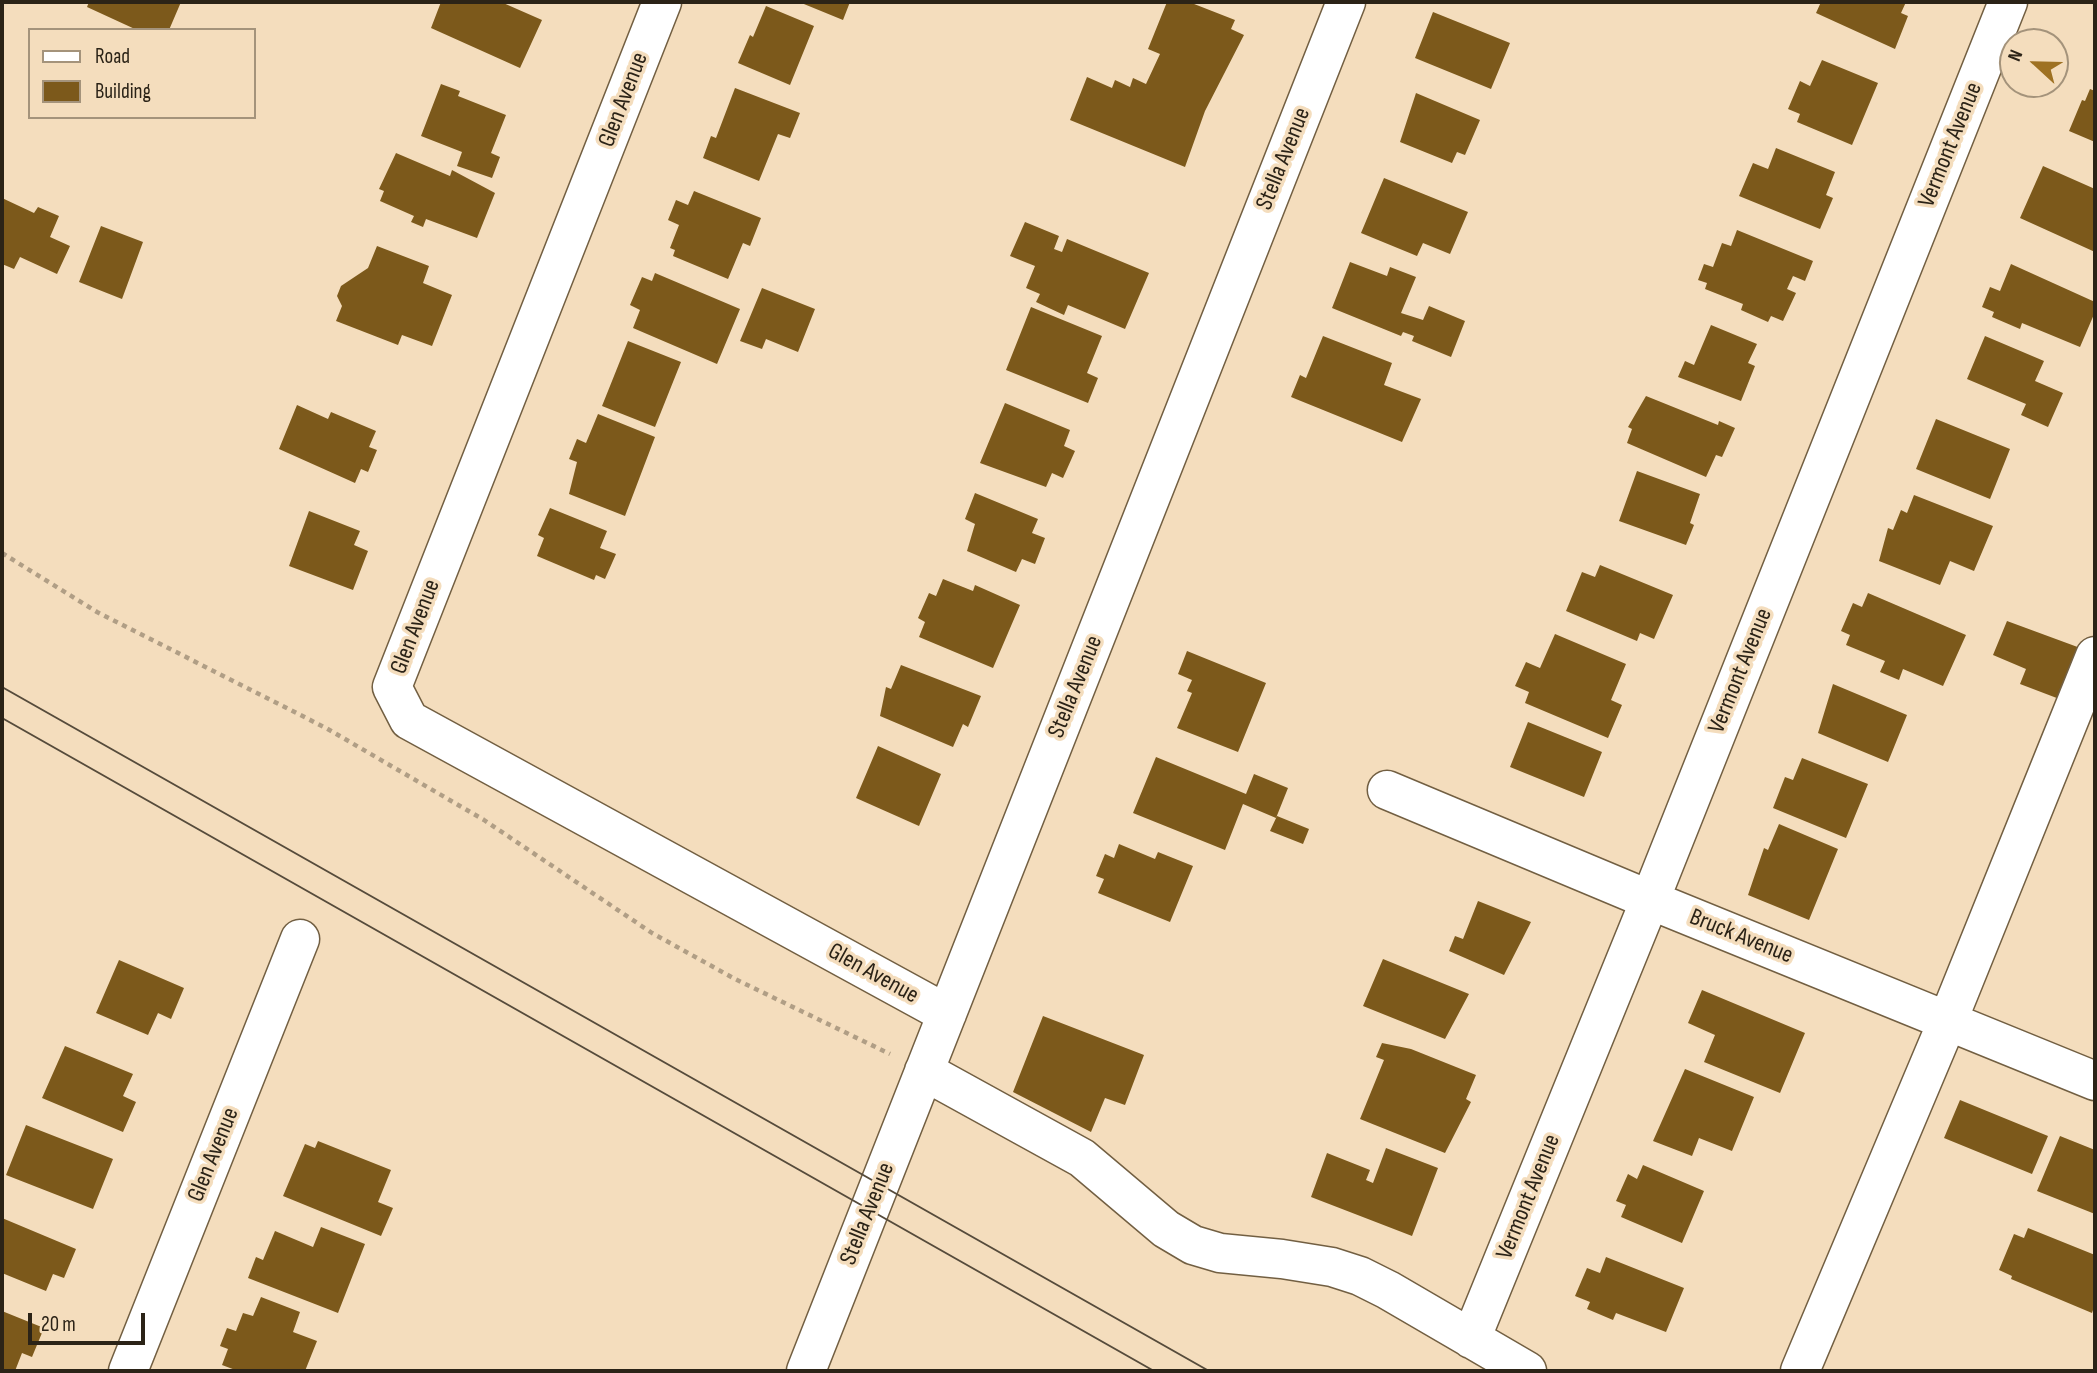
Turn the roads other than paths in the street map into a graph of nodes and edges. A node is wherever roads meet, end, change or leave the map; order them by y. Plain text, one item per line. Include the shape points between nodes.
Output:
1 (662, 2) edge
2 (1346, 2) edge
3 (2008, 2) edge
4 (2095, 656) edge
5 (1387, 790) dead end
6 (1650, 900) junction
7 (300, 939) dead end
8 (947, 1014) junction
9 (1948, 1020) junction
10 (924, 1071) junction
11 (2095, 1080) edge
12 (1471, 1339) junction
13 (128, 1371) edge
14 (806, 1371) edge
15 (1527, 1371) edge
16 (1800, 1371) edge

1 - 8 street, Glen Avenue via 392,687 409,720
2 - 8 street, Stella Avenue
3 - 6 street, Vermont Avenue
4 - 9 street
5 - 6 street, Bruck Avenue
6 - 9 street, Bruck Avenue
6 - 12 street, Vermont Avenue
7 - 13 street, Glen Avenue
8 - 10 street, Stella Avenue
9 - 11 street, Bruck Avenue
9 - 16 street
10 - 12 street via 1082,1158 1166,1229 1193,1245 1360,1276
10 - 14 street, Stella Avenue
12 - 15 street

